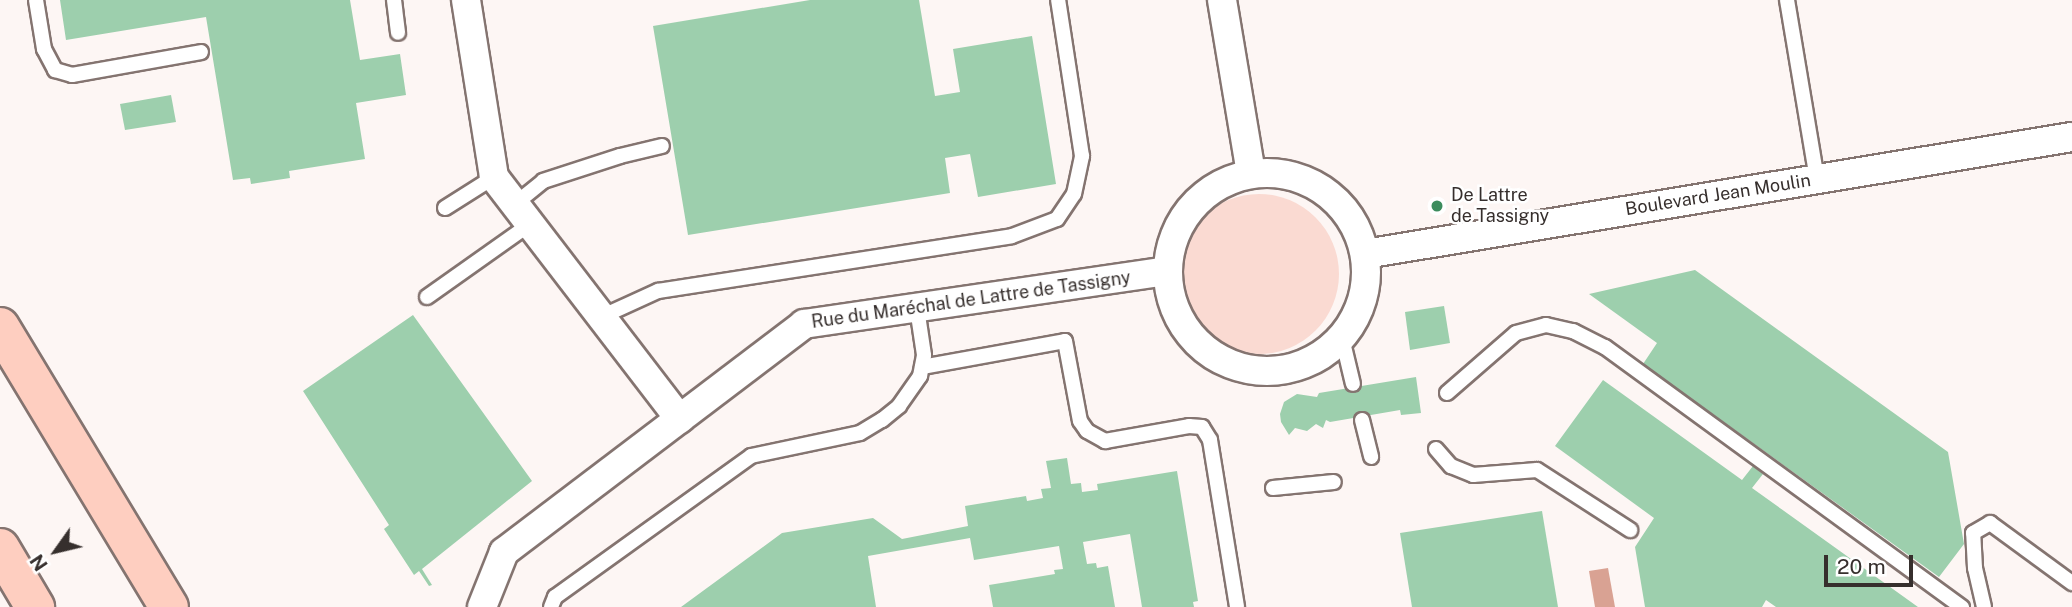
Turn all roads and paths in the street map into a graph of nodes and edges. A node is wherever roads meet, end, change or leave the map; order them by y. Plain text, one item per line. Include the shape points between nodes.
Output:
1 (36, 0) edge
2 (394, 0) edge
3 (466, 0) edge
4 (1058, 0) edge
5 (1222, 0) edge
6 (1787, 0) edge
7 (398, 33) dead end
8 (201, 52) dead end
9 (2072, 137) edge
10 (662, 146) dead end
11 (1251, 174) junction
12 (494, 177) junction
13 (1817, 178) junction
14 (445, 208) dead end
15 (522, 214) junction
16 (1365, 254) junction
17 (1167, 271) junction
18 (427, 297) dead end
19 (917, 308) junction
20 (601, 317) junction
21 (0, 327) edge
22 (1342, 338) junction
23 (922, 367) junction
24 (1353, 384) dead end
25 (1447, 393) dead end
26 (680, 419) junction
27 (1362, 420) dead end
28 (1436, 449) dead end
29 (1371, 457) dead end
30 (1334, 482) dead end
31 (1273, 488) dead end
32 (1630, 530) dead end
33 (0, 548) edge
34 (2072, 583) edge
35 (35, 607) edge
36 (169, 607) edge
37 (482, 607) edge
38 (551, 607) edge
39 (1237, 607) edge
40 (1962, 607) edge
41 (1984, 607) edge

1 - 8 lane via 44,49 55,71 72,75
2 - 7 lane
3 - 12 street
4 - 20 lane via 1082,156 1074,194 1057,219 1012,236 658,291
5 - 11 street
6 - 13 lane
9 - 13 street, Boulevard Jean Moulin
10 - 15 lane via 543,181
11 - 16 street via 1282,174 1311,183 1336,201 1355,225
11 - 17 street via 1224,182 1201,197 1183,218 1171,244
12 - 14 lane
12 - 15 street
13 - 16 street, Boulevard Jean Moulin
15 - 18 lane
15 - 20 street
16 - 22 street via 1366,284 1358,313
17 - 19 street, Rue du Maréchal de Lattre de Tassigny
17 - 22 street via 1171,299 1183,326 1202,347 1226,363 1253,371 1286,370 1317,358
19 - 23 lane
19 - 26 street, Rue du Maréchal de Lattre de Tassigny via 804,324
20 - 26 street
21 - 36 highway
22 - 24 lane
23 - 38 lane via 899,406 882,420 860,433 751,456 555,597
23 - 39 lane via 1065,341 1080,421 1087,431 1105,440 1202,427 1210,440
25 - 40 lane via 1516,333 1546,325 1573,331 1605,347
26 - 37 street, Rue du Maréchal de Lattre de Tassigny via 504,552
27 - 29 lane
28 - 32 lane via 1451,466 1473,475 1536,470
30 - 31 lane
33 - 35 highway
34 - 41 lane via 1990,523 1973,533

